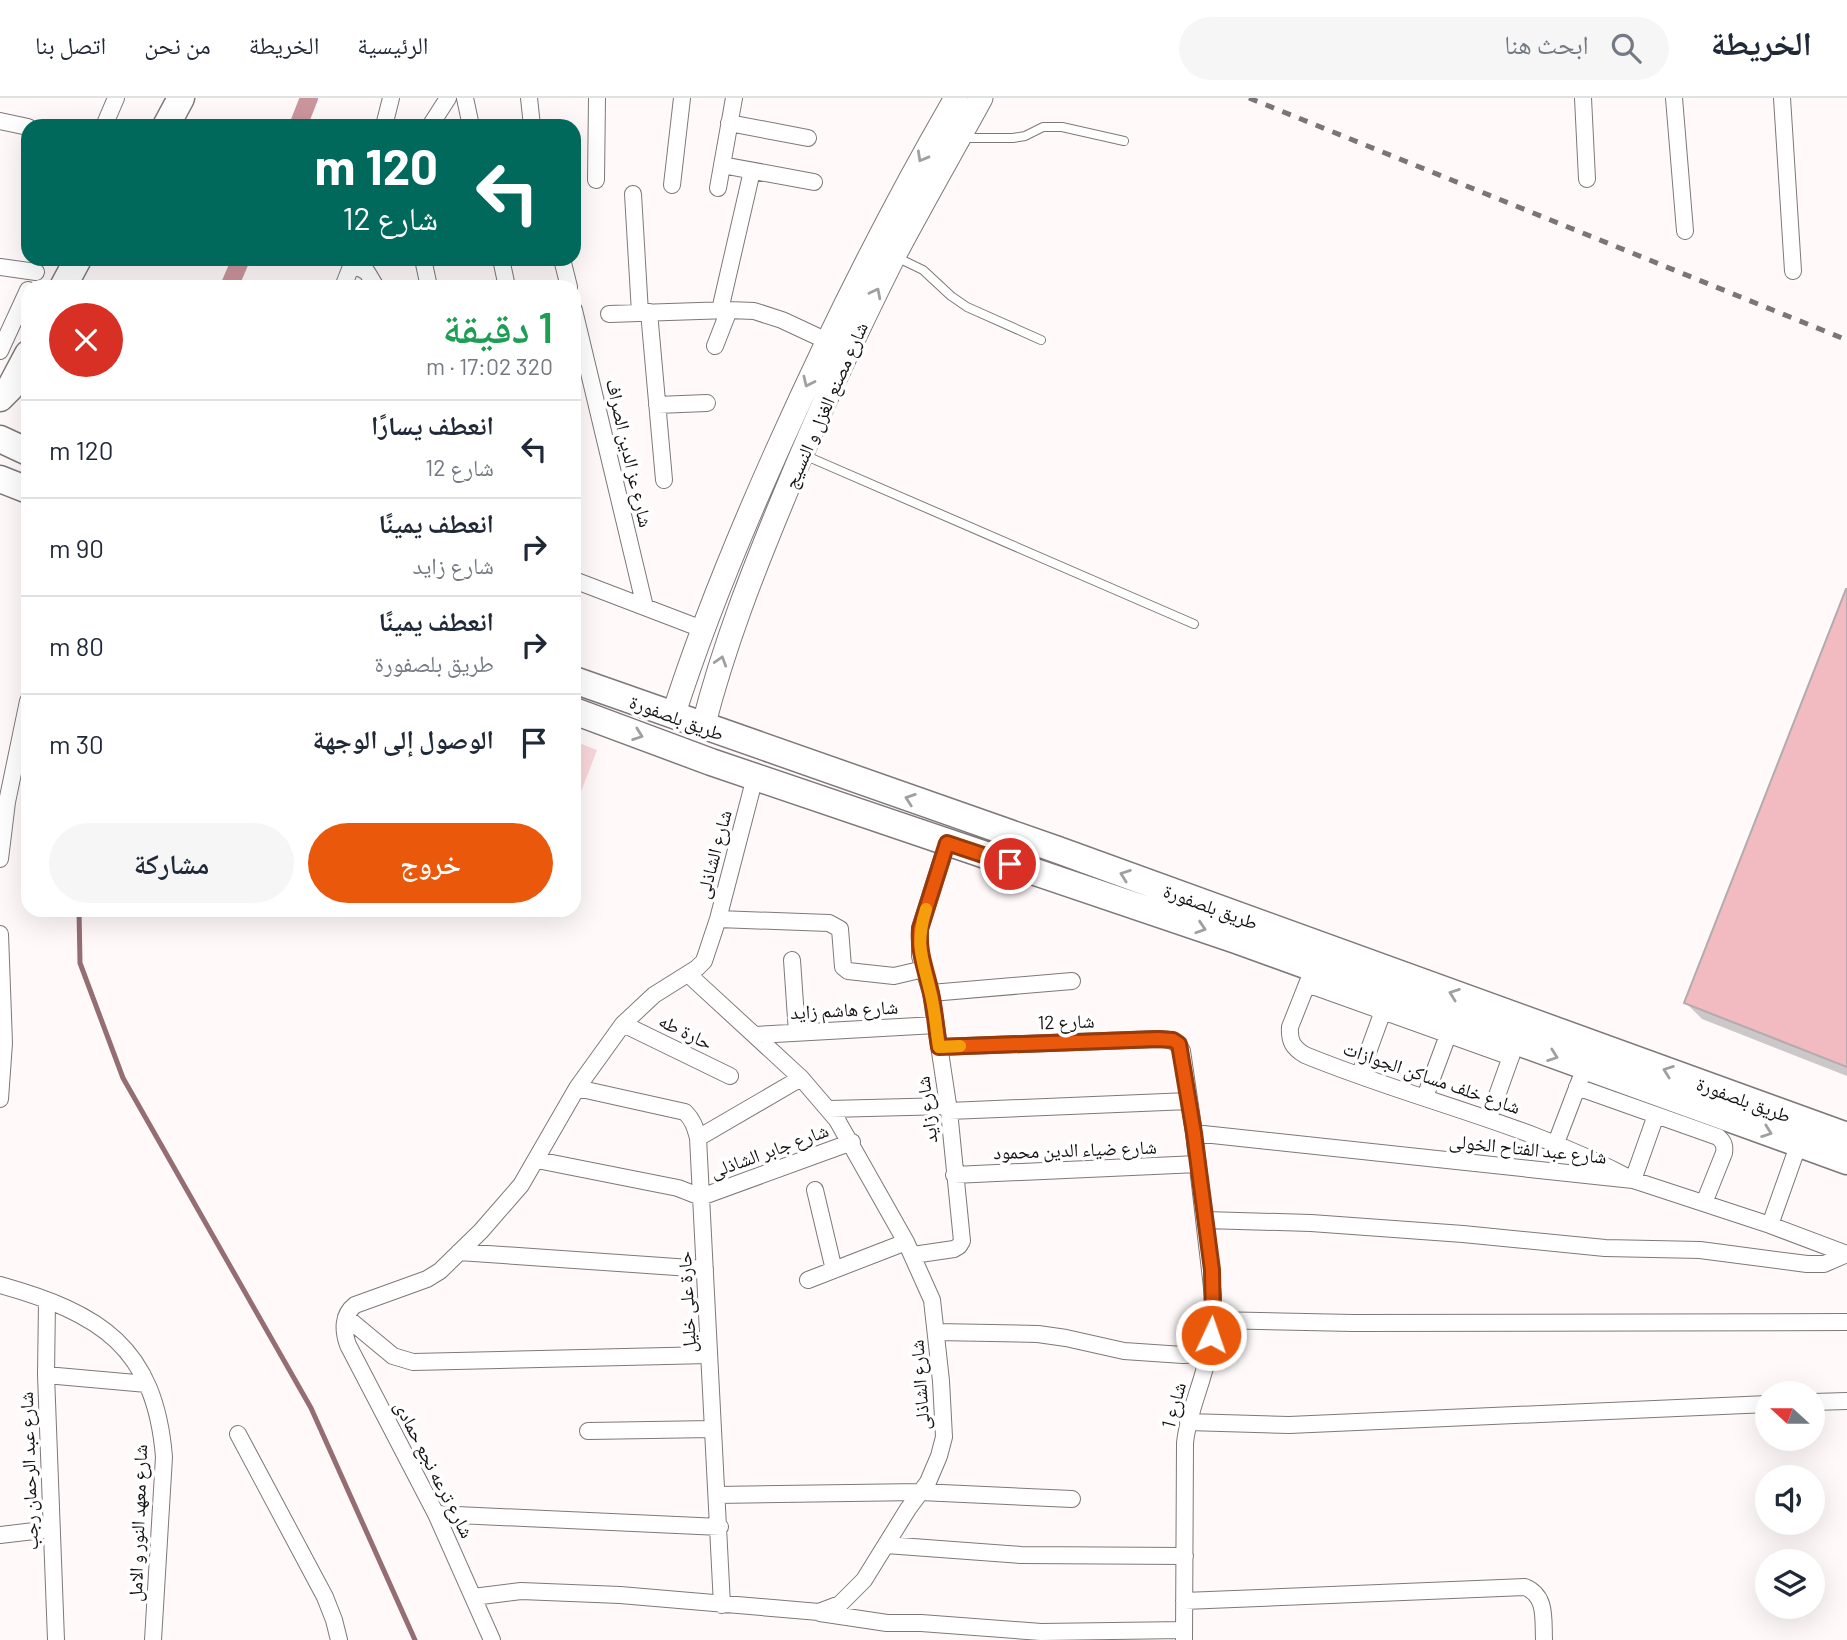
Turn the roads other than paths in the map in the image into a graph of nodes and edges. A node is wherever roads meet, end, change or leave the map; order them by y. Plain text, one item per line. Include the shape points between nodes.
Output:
1 (116, 98) edge
2 (162, 98) edge
3 (181, 98) edge
4 (391, 98) edge
5 (448, 98) edge
6 (465, 98) edge
7 (529, 98) edge
8 (597, 98) edge
9 (682, 98) edge
10 (734, 98) edge
11 (956, 98) edge
12 (981, 98) edge
13 (1583, 98) edge
14 (1674, 98) edge
15 (1782, 98) edge
16 (107, 119) edge
17 (151, 119) edge
18 (170, 119) edge
19 (386, 119) edge
20 (434, 119) edge
21 (470, 119) edge
22 (531, 119) edge
23 (0, 121) edge
24 (729, 123) junction
25 (21, 126) edge
26 (948, 134) junction
27 (808, 138) dead end
28 (1124, 141) dead end
29 (722, 165) junction
30 (752, 171) junction
31 (1587, 179) dead end
32 (596, 180) dead end
33 (814, 182) dead end
34 (672, 185) dead end
35 (718, 188) dead end
36 (633, 194) dead end
37 (1685, 231) dead end
38 (884, 252) junction
39 (359, 266) edge
40 (0, 267) edge
41 (1793, 271) dead end
42 (34, 277) edge
43 (372, 280) edge
44 (21, 305) edge
45 (725, 310) junction
46 (645, 312) junction
47 (609, 314) dead end
48 (581, 339) edge
49 (1041, 340) dead end
50 (827, 341) junction
51 (715, 346) dead end
52 (0, 351) edge
53 (21, 367) edge
54 (0, 398) edge
55 (707, 403) dead end
56 (657, 405) junction
57 (0, 439) edge
58 (780, 444) junction
59 (21, 449) edge
60 (802, 454) junction
61 (0, 480) edge
62 (664, 480) dead end
63 (21, 488) edge
64 (725, 568) junction
65 (750, 577) junction
66 (581, 583) edge
67 (645, 607) junction
68 (1194, 624) dead end
69 (702, 629) junction
70 (581, 683) edge
71 (581, 714) edge
72 (673, 716) junction
73 (703, 727) junction
74 (21, 735) edge
75 (755, 777) junction
76 (947, 843) junction
77 (1058, 850) junction
78 (0, 859) edge
79 (1048, 877) junction
80 (718, 919) junction
81 (0, 934) edge
82 (792, 960) dead end
83 (924, 970) junction
84 (688, 974) junction
85 (1310, 976) junction
86 (1072, 981) dead end
87 (931, 993) junction
88 (1383, 1011) junction
89 (624, 1024) junction
90 (936, 1025) junction
91 (797, 1033) junction
92 (755, 1035) junction
93 (1448, 1035) junction
94 (939, 1047) junction
95 (1513, 1050) junction
96 (1183, 1058) joint
97 (1360, 1074) junction
98 (730, 1076) dead end
99 (1581, 1077) junction
100 (801, 1078) junction
101 (576, 1087) junction
102 (1425, 1097) junction
103 (0, 1098) edge
104 (1189, 1101) junction
105 (948, 1108) junction
106 (829, 1110) junction
107 (1657, 1115) junction
108 (1489, 1118) junction
109 (1194, 1133) junction
110 (1847, 1136) edge
111 (698, 1138) junction
112 (852, 1142) junction
113 (1556, 1143) junction
114 (1799, 1143) junction
115 (537, 1160) junction
116 (1847, 1161) edge
117 (1198, 1164) junction
118 (954, 1175) junction
119 (1633, 1180) junction
120 (815, 1190) dead end
121 (701, 1197) junction
122 (1704, 1203) junction
123 (1205, 1220) junction
124 (1770, 1225) junction
125 (910, 1249) junction
126 (459, 1252) junction
127 (1847, 1254) edge
128 (705, 1269) junction
129 (834, 1270) junction
130 (808, 1280) dead end
131 (0, 1285) edge
132 (47, 1301) junction
133 (346, 1317) junction
134 (1213, 1320) junction
135 (1847, 1322) edge
136 (937, 1332) junction
137 (1209, 1353) junction
138 (709, 1355) junction
139 (46, 1375) junction
140 (147, 1384) junction
141 (1847, 1401) edge
142 (1825, 1402) edge
143 (1755, 1405) edge
144 (1188, 1422) junction
145 (713, 1429) junction
146 (588, 1432) dead end
147 (238, 1434) dead end
148 (920, 1492) junction
149 (717, 1494) junction
150 (1072, 1499) dead end
151 (436, 1514) junction
152 (720, 1527) junction
153 (51, 1529) junction
154 (0, 1535) edge
155 (886, 1545) junction
156 (1185, 1556) junction
157 (473, 1597) junction
158 (1184, 1601) junction
159 (722, 1605) junction
160 (819, 1612) junction
161 (1184, 1635) edge
162 (56, 1640) edge
163 (153, 1640) edge
164 (339, 1640) edge
165 (492, 1640) edge
166 (1544, 1640) edge

1 - 16 street
2 - 17 main road
3 - 18 main road
4 - 19 street
5 - 20 street
6 - 21 street
7 - 22 street
8 - 32 street
9 - 34 street
10 - 24 street
11 - 26 main road, شارع مصنع الغزل و النسيج
12 - 26 main road, شارع مصنع الغزل و النسيج
13 - 31 street
14 - 37 street
15 - 41 street
23 - 25 street
24 - 27 street
24 - 29 street
26 - 28 lane via 1013,138 1043,127 1062,127
26 - 38 main road, شارع مصنع الغزل و النسيج
29 - 30 street
29 - 35 street
30 - 33 street
30 - 45 street
36 - 46 street
38 - 49 lane via 923,270 967,307
38 - 50 main road, شارع مصنع الغزل و النسيج
60 -> 38 main road, شارع مصنع الغزل و النسيج via 852,343
39 - 43 street
40 - 42 street
44 - 52 street
45 - 46 street
45 - 50 street via 768,315
45 - 51 street
46 - 47 street
46 - 56 street
48 - 67 street, شارع عز الدين الصراف
50 -> 58 main road, شارع مصنع الغزل و النسيج
53 - 54 main road
55 - 56 street
56 - 62 street
57 - 59 main road
58 - 60 main road
58 - 64 main road, شارع مصنع الغزل و النسيج
60 - 65 main road, شارع مصنع الغزل و النسيج
60 - 68 lane
61 - 63 main road
64 - 65 main road
64 - 69 main road, شارع مصنع الغزل و النسيج
73 -> 65 main road, شارع مصنع الغزل و النسيج
66 - 67 street
67 - 69 street
69 - 72 main road, شارع مصنع الغزل و النسيج
70 - 72 main road, طريق بلصفورة
71 -> 75 main road, طريق بلصفورة
72 - 73 main road, طريق بلصفورة
77 -> 73 main road, طريق بلصفورة
74 - 78 street
75 - 76 main road, طريق بلصفورة
75 - 80 street, شارع الشاذلى
76 - 79 main road, طريق بلصفورة
76 - 83 street, شارع زايد via 920,929
77 - 79 main road
110 -> 77 main road, طريق بلصفورة
79 -> 85 main road, طريق بلصفورة via 1236,940
80 - 83 street via 829,923 840,929 843,967 848,971 894,976
80 - 84 street, شارع الشاذلى via 704,961
81 - 103 street via 4,1042
82 - 91 street
83 - 87 street, شارع زايد
84 - 89 street, شارع الشاذلى via 654,995
84 - 92 street, شارع الشاذلى
85 - 88 street
85 - 95 main road, طريق بلصفورة
85 - 97 street, شارع خلف مساكن الجوازات via 1290,1027 1292,1044 1305,1055
86 - 87 street
87 - 90 street, شارع زايد
88 - 93 street
88 - 97 street
89 - 98 street, حارة طه
89 - 101 street, شارع الشاذلى
90 - 91 street, شارع هاشم زايد
90 - 94 street, شارع زايد
91 - 92 street, شارع هاشم زايد
92 - 100 street, شارع الشاذلى
93 - 95 street
93 - 102 street
94 - 96 street, شارع 12 via 1165,1039 1179,1044
94 - 105 street, شارع زايد
95 -> 99 main road, طريق بلصفورة
95 - 108 street
96 - 104 street, شارع 1
97 - 102 street, شارع خلف مساكن الجوازات
99 - 107 street
99 - 113 street
99 -> 114 main road, طريق بلصفورة
100 - 106 street, شارع الشاذلى
100 - 111 street
101 - 111 street via 685,1112
101 - 115 street, شارع الشاذلى
102 - 108 street, شارع خلف مساكن الجوازات
104 - 105 street
104 - 109 street, شارع 1
105 - 106 street
105 - 118 street, شارع زايد
106 - 112 street, شارع الشاذلى
107 - 119 street
107 - 122 street via 1723,1141 1724,1153
108 - 113 street, شارع خلف مساكن الجوازات
109 - 117 street, شارع 1
109 - 119 street, شارع عبد الفتاح الخولى
111 - 121 street, حارة على خليل
112 - 121 street, شارع جابر الشاذلى
112 - 125 street, شارع الشاذلى
113 - 119 street, شارع خلف مساكن الجوازات
114 - 116 main road, طريق بلصفورة
114 - 124 street
115 - 121 street via 678,1188
115 - 126 street, شارع الشاذلى via 502,1209
117 - 118 street, شارع ضياء الدين محمود
117 - 123 street, شارع 1
118 - 125 street, شارع زايد via 962,1241 954,1249
119 - 122 street, شارع عبد الفتاح الخولى
120 - 129 street
121 - 128 street, حارة على خليل
122 - 124 street, شارع عبد الفتاح الخولى
123 - 127 street via 1311,1223 1605,1248 1700,1250 1807,1265 1824,1264
123 - 134 street, شارع 1
124 - 127 street, شارع عبد الفتاح الخولى
125 - 129 street
125 - 136 street, شارع الشاذلى via 932,1300
126 - 128 street
126 - 133 street, شارع الشاذلى via 427,1279 355,1305
128 - 138 street, حارة على خليل
129 - 130 street
131 - 132 street, شارع معهد النور و الامل
132 - 139 street, شارع عبد الرحمان رجب
132 - 140 street, شارع معهد النور و الامل via 107,1331 131,1354
133 - 138 street via 393,1356 414,1362
133 - 151 street, شارع ترعه نجع حمادى via 348,1345
134 - 135 street
134 - 137 street, شارع 1
136 - 137 street via 1038,1334 1124,1351
136 - 148 street, شارع الشاذلى via 944,1437 933,1472
137 - 144 street, شارع 1
138 - 145 street, حارة على خليل
139 - 140 street
139 - 153 street, شارع عبد الرحمان رجب
140 - 163 street, شارع معهد النور و الامل via 159,1420 164,1458
141 - 142 street
143 - 144 street via 1303,1425
144 - 156 street, شارع 1
145 - 146 street
145 - 149 street, حارة على خليل
147 - 164 street via 325,1597
148 - 149 street
148 - 150 street
148 - 155 street, شارع الشاذلى
149 - 152 street, حارة على خليل
151 - 152 street
151 - 157 street, شارع ترعه نجع حمادى
152 - 159 street, حارة على خليل
153 - 154 street
153 - 162 street, شارع عبد الرحمان رجب
155 - 156 street via 1021,1555
155 - 160 street, شارع الشاذلى via 850,1595
156 - 158 street, شارع 1
157 - 159 street via 521,1591
157 - 165 street, شارع ترعه نجع حمادى
158 - 161 street, شارع 1
158 - 166 street via 1525,1587 1538,1594 1542,1603
159 - 160 street
160 - 161 street via 887,1623 1029,1632

